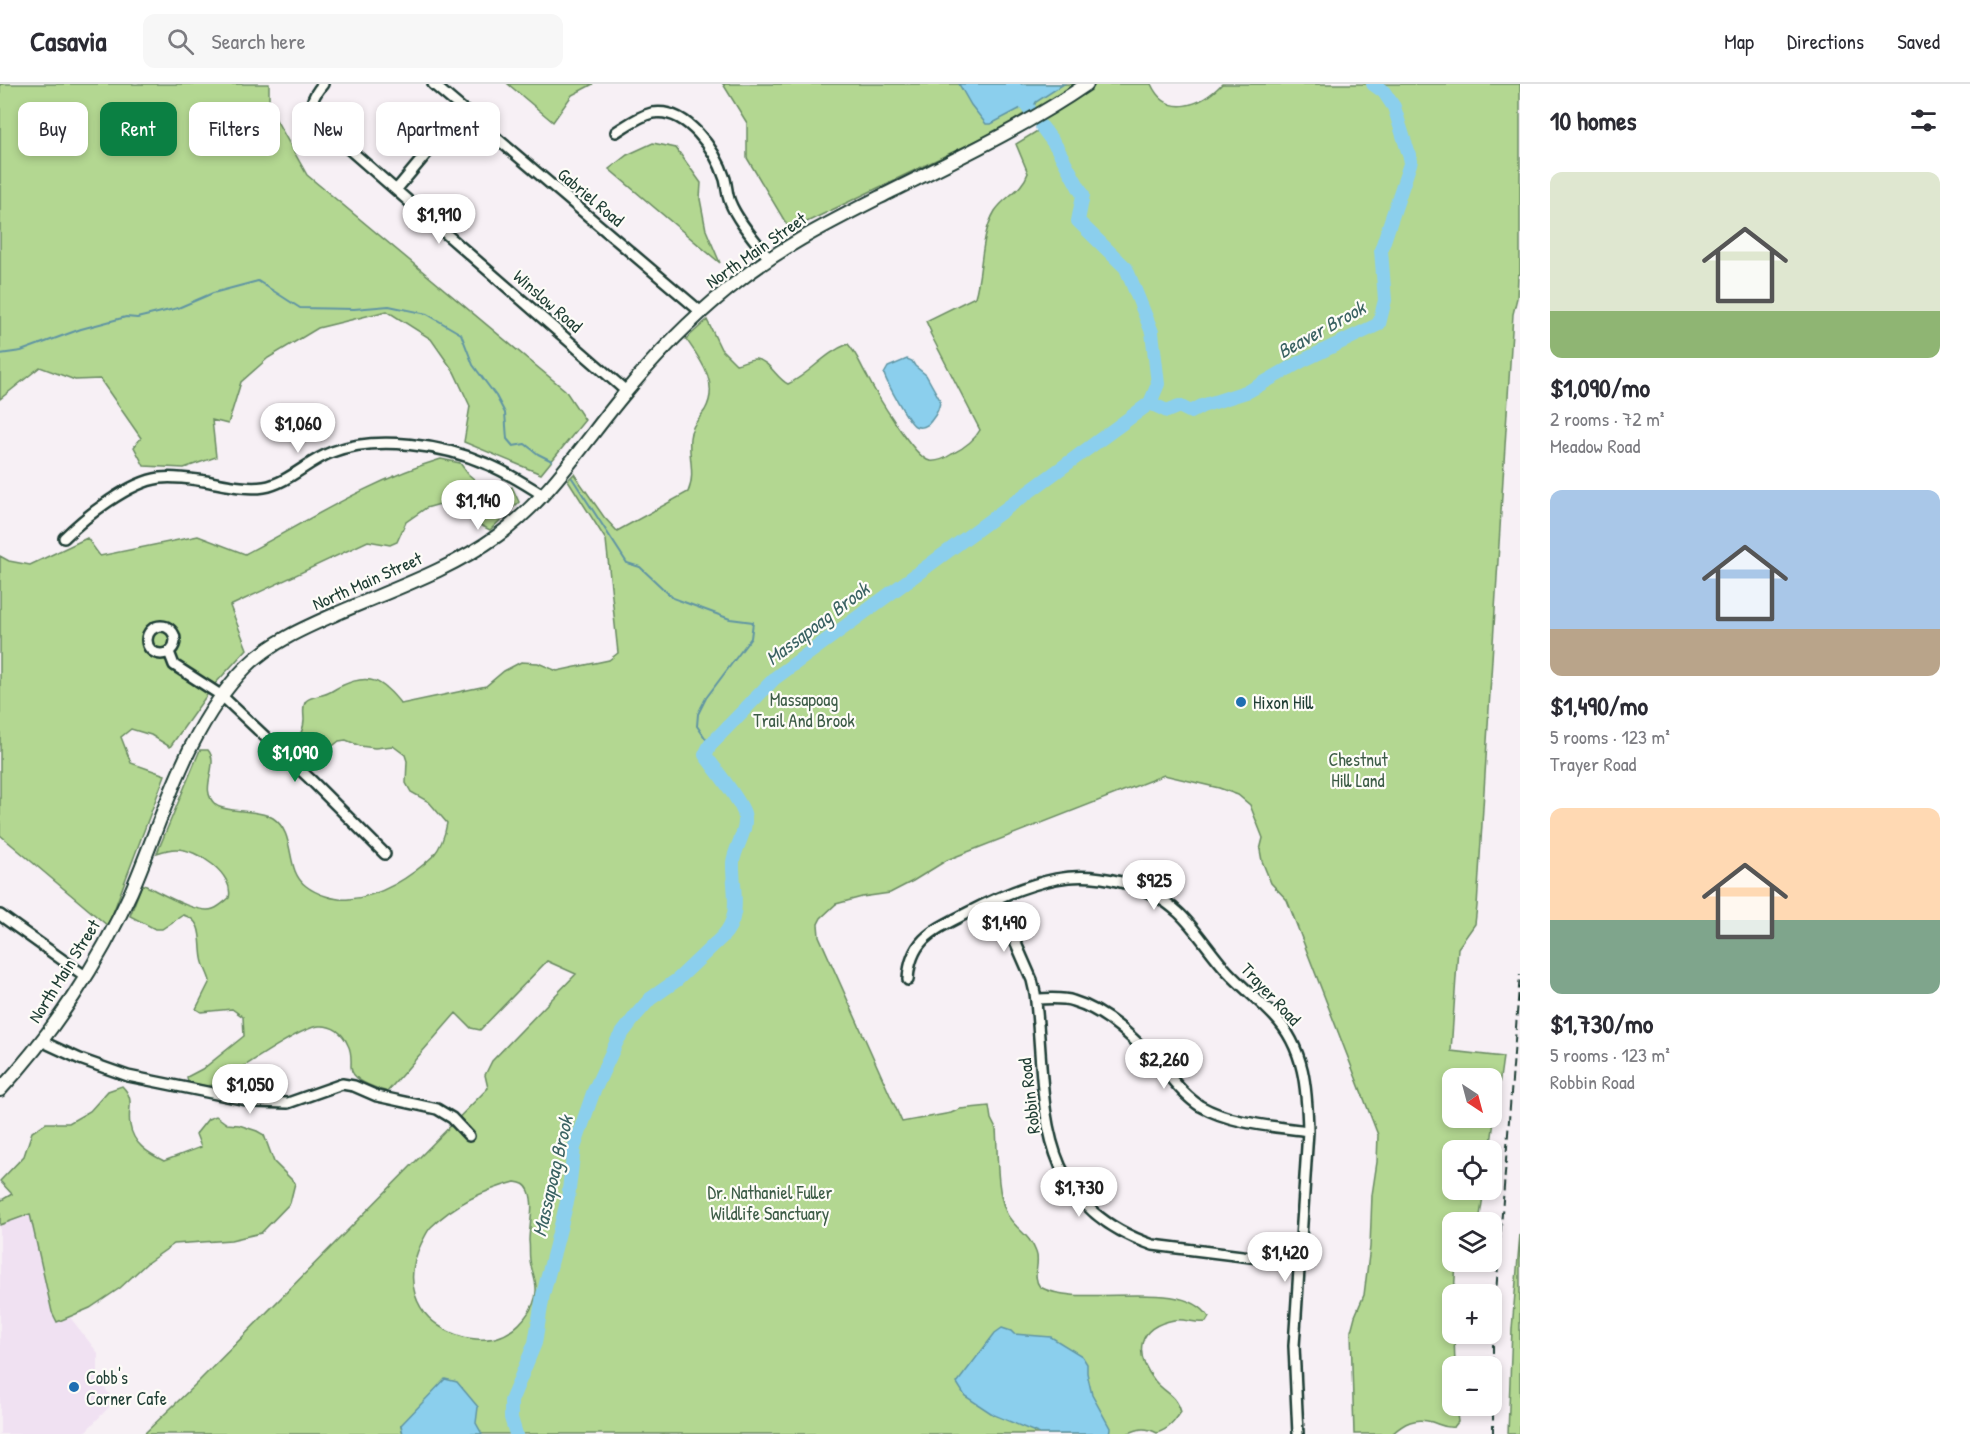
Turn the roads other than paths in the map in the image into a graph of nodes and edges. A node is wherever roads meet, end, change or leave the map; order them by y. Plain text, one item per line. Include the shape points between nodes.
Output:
1 (323, 84) edge
2 (433, 84) edge
3 (1087, 84) edge
4 (454, 102) edge
5 (616, 132) dead end
6 (500, 141) edge
7 (424, 156) edge
8 (396, 190) junction
9 (769, 259) junction
10 (701, 312) junction
11 (626, 391) junction
12 (543, 495) junction
13 (64, 538) dead end
14 (169, 652) dead end
15 (222, 696) junction
16 (385, 854) dead end
17 (997, 900) junction
18 (0, 915) edge
19 (85, 976) junction
20 (908, 980) dead end
21 (1036, 999) junction
22 (41, 1041) junction
23 (0, 1090) edge
24 (1308, 1131) junction
25 (469, 1136) dead end
26 (1299, 1263) junction
27 (1298, 1434) edge

1 - 8 street, Winslow Road via 312,99 314,117
2 - 4 street, Gabriel Road
3 - 9 main road, North Main Street via 988,143 824,225
5 - 9 street via 652,113 671,113 689,124 716,158 729,202
6 - 10 street, Gabriel Road
7 - 8 street
8 - 11 street, Winslow Road
9 - 10 main road, North Main Street
10 - 11 main road, North Main Street
11 - 12 main road, North Main Street
12 - 13 street via 487,464 455,453 371,444 331,452 264,487 179,478 152,480 110,502
12 - 15 main road, North Main Street via 511,526 474,551 309,626 262,653
14 - 15 street via 174,665
15 - 16 street
15 - 19 main road, North Main Street via 181,766 131,891
17 - 20 street, Trayer Road via 939,927 923,939 913,953
17 - 21 street, Robbin Road via 1032,980
17 - 24 street, Trayer Road via 1037,884 1077,877 1108,879 1132,886 1168,904 1289,1036 1299,1054 1306,1086
18 - 19 street
19 - 22 main road, North Main Street
21 - 24 street via 1072,1000 1101,1013 1183,1091 1216,1114
21 - 26 street, Robbin Road via 1049,1132 1062,1171 1089,1209 1130,1238 1153,1245
22 - 23 main road, North Main Street
22 - 25 street via 128,1076 256,1102 288,1103 342,1084 354,1086 384,1098 439,1110
24 - 26 street, Trayer Road
26 - 27 street, Trayer Road via 1294,1346

